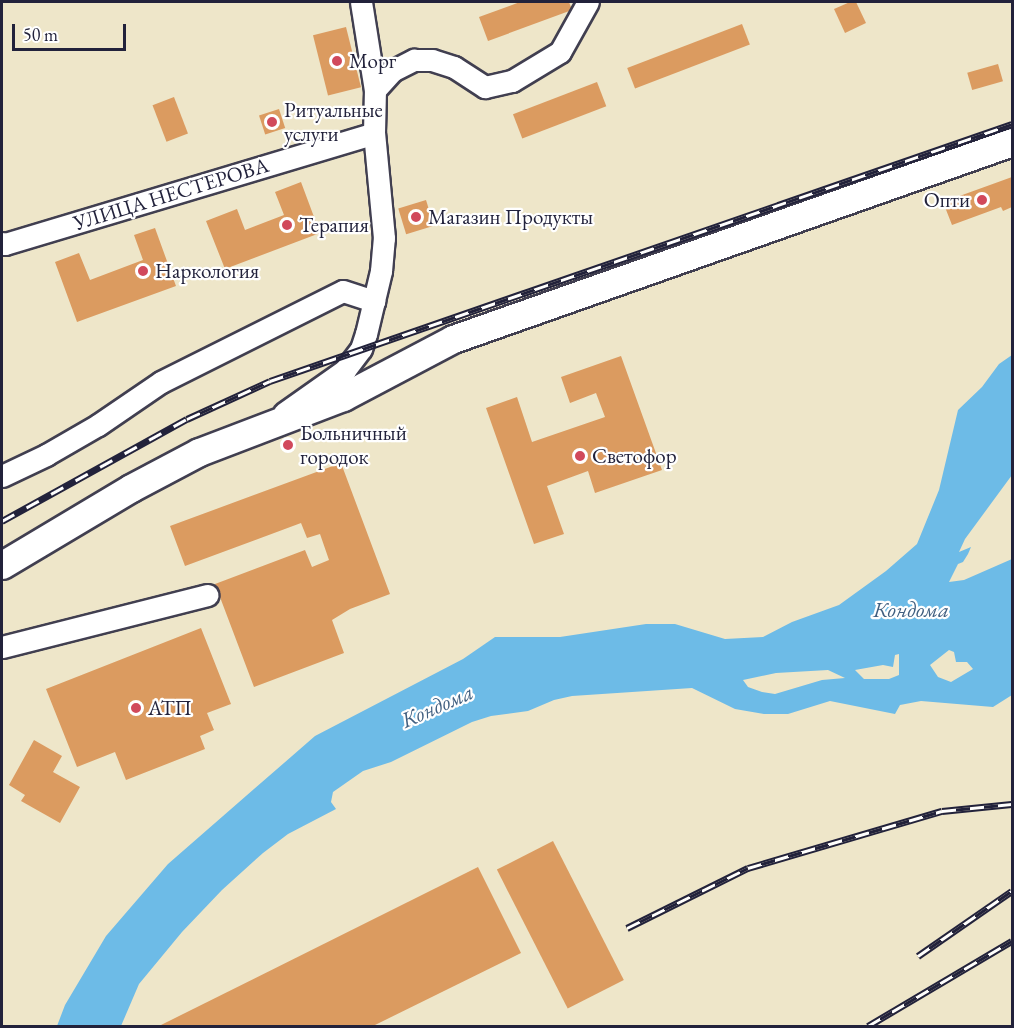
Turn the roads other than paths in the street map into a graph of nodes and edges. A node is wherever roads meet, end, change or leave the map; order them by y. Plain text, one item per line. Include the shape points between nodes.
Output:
1 (361, 2) edge
2 (588, 2) edge
3 (375, 90) junction
4 (374, 133) junction
5 (1012, 142) edge
6 (2, 243) edge
7 (374, 301) junction
8 (269, 423) junction
9 (2, 476) edge
10 (2, 565) edge
11 (208, 595) dead end
12 (2, 648) edge

1 - 3 street
2 - 3 street via 560,52 512,81 485,87 454,67 432,60 414,60 392,70
3 - 4 street
4 - 6 street, УЛИЦА НЕСТЕРОВА
4 - 7 street via 384,238
5 - 8 main road via 453,339 343,397
7 - 8 street via 361,349 345,370
7 - 9 street via 343,291 161,382 98,425
8 - 10 main road via 160,472
11 - 12 street

